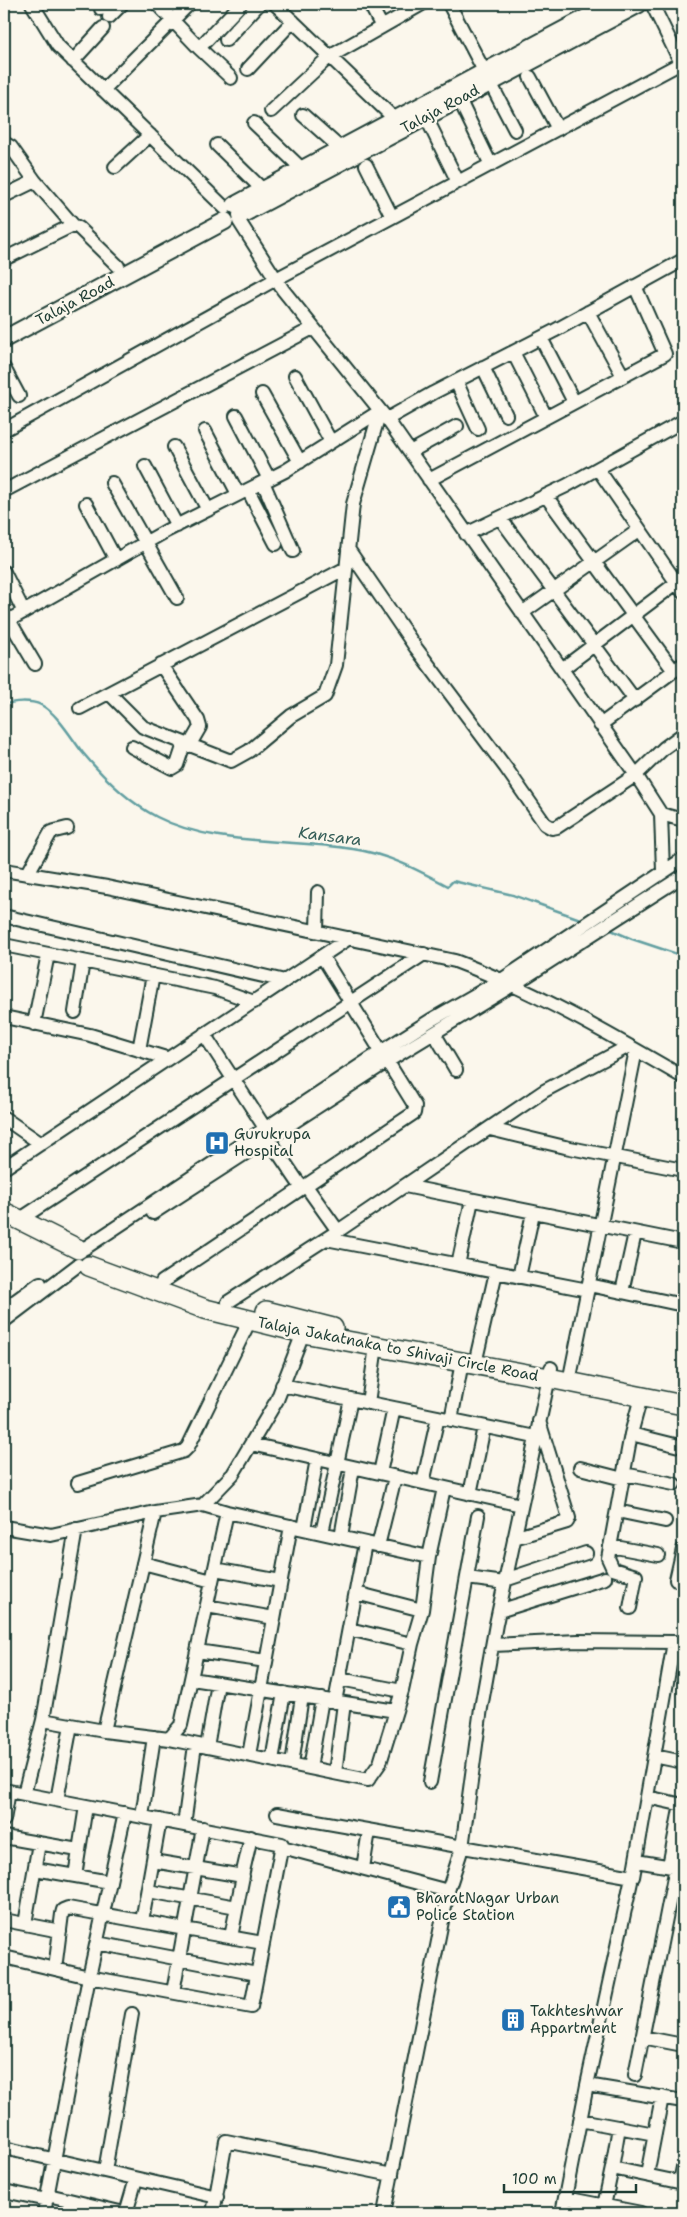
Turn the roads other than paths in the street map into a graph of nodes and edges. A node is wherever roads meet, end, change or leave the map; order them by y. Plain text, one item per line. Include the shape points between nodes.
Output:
1 (32, 4) edge
2 (122, 4) edge
3 (157, 4) edge
4 (189, 4) edge
5 (242, 4) edge
6 (259, 4) edge
7 (275, 4) edge
8 (370, 4) edge
9 (422, 4) edge
10 (449, 4) edge
11 (612, 4) edge
12 (639, 4) edge
13 (652, 4) edge
14 (105, 15) edge
15 (172, 20) junction
16 (293, 21) junction
17 (382, 27) junction
18 (226, 40) dead end
19 (199, 48) junction
20 (330, 57) junction
21 (73, 61) junction
22 (682, 62) edge
23 (248, 69) dead end
24 (487, 77) junction
25 (530, 77) dead end
26 (231, 78) dead end
27 (102, 90) junction
28 (459, 99) junction
29 (271, 111) dead end
30 (303, 115) dead end
31 (426, 117) junction
32 (254, 123) dead end
33 (400, 123) junction
34 (558, 129) junction
35 (515, 130) dead end
36 (150, 135) junction
37 (4, 143) edge
38 (216, 145) dead end
39 (340, 148) junction
40 (366, 165) dead end
41 (491, 165) junction
42 (115, 167) dead end
43 (302, 169) junction
44 (35, 181) junction
45 (458, 182) junction
46 (264, 190) junction
47 (4, 196) edge
48 (231, 214) junction
49 (392, 217) junction
50 (73, 225) junction
51 (4, 259) edge
52 (683, 260) edge
53 (118, 266) junction
54 (276, 279) junction
55 (634, 286) junction
56 (588, 312) junction
57 (4, 326) edge
58 (314, 328) junction
59 (541, 338) junction
60 (4, 339) edge
61 (514, 352) junction
62 (483, 367) junction
63 (4, 368) edge
64 (295, 376) dead end
65 (623, 376) junction
66 (456, 381) junction
67 (262, 394) dead end
68 (19, 396) dead end
69 (574, 402) junction
70 (384, 415) junction
71 (506, 415) dead end
72 (236, 416) dead end
73 (546, 417) junction
74 (683, 421) edge
75 (457, 426) dead end
76 (478, 429) dead end
77 (4, 430) edge
78 (205, 431) dead end
79 (330, 442) junction
80 (174, 447) dead end
81 (410, 452) junction
82 (300, 462) junction
83 (144, 466) dead end
84 (598, 468) junction
85 (429, 480) junction
86 (266, 481) junction
87 (112, 483) dead end
88 (4, 491) edge
89 (243, 492) junction
90 (546, 496) junction
91 (86, 504) dead end
92 (208, 510) junction
93 (500, 518) junction
94 (177, 526) junction
95 (639, 530) junction
96 (466, 534) junction
97 (145, 543) junction
98 (276, 544) dead end
99 (348, 550) junction
100 (293, 551) dead end
101 (116, 560) junction
102 (594, 562) junction
103 (346, 568) junction
104 (4, 572) edge
105 (681, 584) edge
106 (554, 590) junction
107 (177, 598) dead end
108 (24, 612) junction
109 (522, 613) junction
110 (634, 616) junction
111 (6, 622) edge
112 (595, 644) junction
113 (35, 664) dead end
114 (161, 665) junction
115 (678, 667) edge
116 (562, 669) junction
117 (109, 693) junction
118 (634, 700) junction
119 (80, 708) dead end
120 (600, 725) junction
121 (683, 734) edge
122 (187, 745) junction
123 (132, 747) dead end
124 (636, 775) junction
125 (661, 814) junction
126 (683, 820) edge
127 (67, 828) dead end
128 (683, 859) edge
129 (4, 870) edge
130 (663, 871) junction
131 (28, 873) junction
132 (683, 876) edge
133 (318, 892) dead end
134 (619, 910) junction
135 (8, 916) dead end
136 (317, 931) junction
137 (349, 938) junction
138 (4, 945) edge
139 (48, 954) junction
140 (424, 954) junction
141 (322, 956) junction
142 (83, 961) junction
143 (153, 975) junction
144 (285, 981) junction
145 (507, 982) junction
146 (254, 1002) junction
147 (351, 1004) junction
148 (75, 1012) dead end
149 (4, 1017) edge
150 (34, 1024) junction
151 (434, 1032) junction
152 (204, 1034) junction
153 (632, 1048) junction
154 (139, 1050) junction
155 (385, 1056) junction
156 (166, 1058) junction
157 (456, 1070) dead end
158 (683, 1077) edge
159 (234, 1080) junction
160 (4, 1118) edge
161 (490, 1129) junction
162 (266, 1132) junction
163 (40, 1143) junction
164 (615, 1158) junction
165 (4, 1168) edge
166 (683, 1170) edge
167 (405, 1186) junction
168 (304, 1187) junction
169 (472, 1200) junction
170 (533, 1213) junction
171 (9, 1219) edge
172 (601, 1227) junction
173 (338, 1231) junction
174 (635, 1233) junction
175 (326, 1239) junction
176 (683, 1242) edge
177 (83, 1256) junction
178 (458, 1265) junction
179 (496, 1272) junction
180 (519, 1276) junction
181 (162, 1282) junction
182 (588, 1288) junction
183 (622, 1292) junction
184 (228, 1302) junction
185 (683, 1305) edge
186 (4, 1310) edge
187 (250, 1320) junction
188 (4, 1321) edge
189 (303, 1333) junction
190 (376, 1346) junction
191 (470, 1358) junction
192 (550, 1373) junction
193 (570, 1377) junction
194 (282, 1385) junction
195 (683, 1393) edge
196 (641, 1397) junction
197 (351, 1400) junction
198 (368, 1403) junction
199 (683, 1405) edge
200 (394, 1408) junction
201 (438, 1417) junction
202 (451, 1420) junction
203 (539, 1421) junction
204 (484, 1427) junction
205 (631, 1434) junction
206 (535, 1437) junction
207 (251, 1444) junction
208 (683, 1447) edge
209 (317, 1459) junction
210 (336, 1464) junction
211 (353, 1468) junction
212 (580, 1468) dead end
213 (380, 1474) junction
214 (623, 1476) junction
215 (395, 1477) junction
216 (78, 1483) dead end
217 (422, 1483) junction
218 (674, 1484) dead end
219 (444, 1488) junction
220 (470, 1494) junction
221 (203, 1505) junction
222 (521, 1505) junction
223 (617, 1511) junction
224 (155, 1512) junction
225 (227, 1512) junction
226 (478, 1516) dead end
227 (665, 1521) dead end
228 (290, 1526) junction
229 (4, 1527) edge
230 (76, 1529) junction
231 (304, 1529) junction
232 (322, 1533) junction
233 (341, 1537) junction
234 (514, 1538) junction
235 (366, 1543) junction
236 (378, 1546) junction
237 (610, 1546) junction
238 (683, 1549) edge
239 (586, 1553) dead end
240 (658, 1555) dead end
241 (428, 1557) junction
242 (143, 1564) junction
243 (214, 1575) junction
244 (467, 1578) junction
245 (605, 1578) dead end
246 (676, 1580) dead end
247 (281, 1581) junction
248 (505, 1581) junction
249 (356, 1593) junction
250 (207, 1606) junction
251 (630, 1608) dead end
252 (422, 1610) junction
253 (499, 1611) junction
254 (274, 1618) junction
255 (349, 1629) junction
256 (412, 1644) junction
257 (493, 1645) junction
258 (198, 1651) junction
259 (266, 1661) junction
260 (192, 1679) junction
261 (340, 1679) junction
262 (218, 1683) junction
263 (261, 1690) junction
264 (402, 1691) junction
265 (284, 1694) junction
266 (302, 1696) junction
267 (322, 1700) junction
268 (340, 1702) junction
269 (396, 1711) junction
270 (43, 1720) junction
271 (71, 1725) junction
272 (104, 1731) junction
273 (154, 1737) junction
274 (169, 1739) junction
275 (201, 1746) junction
276 (249, 1756) junction
277 (654, 1756) junction
278 (272, 1760) junction
279 (683, 1762) edge
280 (292, 1764) junction
281 (310, 1768) junction
282 (335, 1773) junction
283 (430, 1782) dead end
284 (6, 1790) edge
285 (24, 1794) junction
286 (647, 1798) junction
287 (57, 1800) junction
288 (682, 1805) edge
289 (86, 1806) junction
290 (125, 1813) junction
291 (277, 1814) dead end
292 (142, 1816) junction
293 (4, 1820) edge
294 (160, 1820) junction
295 (184, 1825) junction
296 (203, 1828) junction
297 (369, 1831) junction
298 (4, 1837) edge
299 (251, 1837) junction
300 (39, 1843) junction
301 (282, 1847) junction
302 (462, 1848) junction
303 (78, 1850) junction
304 (153, 1861) junction
305 (636, 1861) junction
306 (676, 1867) edge
307 (196, 1868) junction
308 (363, 1868) junction
309 (35, 1869) junction
310 (75, 1876) junction
311 (242, 1876) junction
312 (632, 1877) junction
313 (110, 1882) junction
314 (448, 1890) junction
315 (148, 1891) junction
316 (191, 1899) junction
317 (237, 1908) junction
318 (103, 1914) junction
319 (4, 1920) edge
320 (142, 1921) junction
321 (25, 1924) junction
322 (185, 1929) junction
323 (60, 1931) junction
324 (231, 1937) junction
325 (97, 1943) junction
326 (263, 1943) junction
327 (4, 1957) edge
328 (179, 1959) junction
329 (55, 1969) junction
330 (257, 1974) junction
331 (90, 1976) junction
332 (173, 1992) junction
333 (132, 2014) dead end
334 (642, 2037) junction
335 (683, 2045) edge
336 (635, 2075) dead end
337 (587, 2085) junction
338 (662, 2097) junction
339 (683, 2101) edge
340 (580, 2120) junction
341 (619, 2128) junction
342 (655, 2134) junction
343 (4, 2148) edge
344 (55, 2160) junction
345 (683, 2167) edge
346 (612, 2168) junction
347 (105, 2171) junction
348 (392, 2175) junction
349 (647, 2175) junction
350 (136, 2178) junction
351 (682, 2182) edge
352 (4, 2191) edge
353 (47, 2197) junction
354 (217, 2197) junction
355 (565, 2198) junction
356 (604, 2206) junction
357 (44, 2213) edge
358 (125, 2213) edge
359 (213, 2213) edge
360 (384, 2213) edge
361 (562, 2213) edge
362 (640, 2213) edge

1 - 21 street via 58,46
2 - 14 street
3 - 15 street
4 - 15 street
5 - 19 street
6 - 18 street
7 - 16 street
8 - 17 street
9 - 17 street
10 - 24 street
11 - 24 main road, Talaja Road
12 - 24 main road, Talaja Road
13 - 22 street
14 - 21 street
15 - 19 street
15 - 27 street
16 - 20 street
16 - 23 street
17 - 20 street
19 - 26 street
20 - 29 street
20 - 33 street
21 - 27 street
22 - 34 street
24 - 28 main road, Talaja Road
24 - 33 main road, Talaja Road
24 - 35 street
25 - 34 street
27 - 36 street
28 - 31 main road, Talaja Road
28 - 41 street
30 - 39 street
31 - 33 main road, Talaja Road
31 - 45 street
32 - 43 street
33 - 39 main road, Talaja Road
33 - 48 main road, Talaja Road
34 - 41 street
36 - 42 street
36 - 48 street
37 - 44 street via 11,147
38 - 46 street
39 - 43 main road, Talaja Road
40 - 49 street
41 - 45 street
43 - 46 main road, Talaja Road
44 - 47 street
44 - 50 street
45 - 49 street
46 - 48 main road, Talaja Road
48 - 53 main road, Talaja Road
48 - 54 street
48 - 60 main road, Talaja Road
49 - 54 street
50 - 51 street
50 - 53 street
52 - 55 street
53 - 57 main road, Talaja Road
54 - 58 street
54 - 77 street
55 - 56 street
55 - 65 street via 665,354
56 - 59 street
56 - 65 street
58 - 70 street
58 - 88 street
59 - 61 street
59 - 69 street
61 - 62 street
61 - 73 street
62 - 66 street
62 - 71 street
63 - 68 street
64 - 79 street
65 - 69 street
66 - 70 street
66 - 76 street
67 - 82 street
69 - 73 street
70 - 79 street
70 - 81 street
70 - 99 street via 353,504
72 - 86 street
73 - 85 street
74 - 84 street
75 - 81 street
78 - 89 street
79 - 82 street
80 - 92 street
81 - 85 street
82 - 86 street
83 - 94 street
84 - 90 street
84 - 95 street
85 - 96 street
86 - 89 street
86 - 100 street
87 - 97 street
89 - 92 street
89 - 98 street
90 - 93 street
90 - 102 street
91 - 101 street
92 - 94 street
93 - 96 street
93 - 106 street
94 - 97 street
95 - 102 street
95 - 105 street
96 - 109 street
97 - 101 street
97 - 107 street
99 - 103 street
99 - 124 street via 545,824 557,827
101 - 108 street
102 - 106 street
102 - 110 street
103 - 114 street
103 - 122 street via 336,665 325,696 291,716 249,751 231,761
104 - 108 street
105 - 110 street
106 - 109 street
106 - 112 street
108 - 111 street
109 - 116 street
110 - 112 street
110 - 115 street
111 - 113 street
112 - 116 street
112 - 118 street
114 - 117 street
114 - 122 street via 200,724
115 - 118 street
116 - 120 street
117 - 119 street
117 - 122 street via 143,728
118 - 120 street
120 - 124 street
121 - 124 street
122 - 123 street via 177,765 172,768
124 - 125 street
125 - 126 street
125 - 130 street
127 - 131 street via 51,832
128 - 130 street
129 - 131 street
130 - 134 street
131 - 136 street
132 - 134 street
133 - 136 street
134 - 145 street
135 - 144 street
136 - 137 street
137 - 140 street
137 - 141 street
138 - 139 street
139 - 142 street
139 - 150 street
140 - 145 street via 455,961
140 - 147 street
141 - 144 street
141 - 147 street
142 - 143 street
142 - 148 street
143 - 146 street via 215,988
143 - 154 street
144 - 146 street
145 - 151 street
145 - 153 street
145 - 155 street via 431,1020
146 - 152 street
147 - 155 street
147 - 159 street
149 - 150 street
150 - 154 street via 90,1035
151 - 155 street
151 - 157 street
152 - 156 street
152 - 159 street
153 - 158 street
153 - 161 street via 544,1091
153 - 164 street
154 - 156 street
155 - 162 street
155 - 168 street via 415,1106 414,1113
156 - 163 street
159 - 162 street
159 - 171 street
160 - 163 street
161 - 164 street
161 - 167 street
162 - 168 street
162 - 177 street
163 - 165 street
164 - 166 street
164 - 172 street
167 - 169 street
167 - 173 street
168 - 173 street
168 - 181 street
169 - 170 street
169 - 178 street
170 - 172 street
170 - 180 street
171 - 177 highway, Talaja Jakatnaka to Shivaji Circle Road
172 - 174 street
172 - 182 street
173 - 175 street
174 - 176 street
174 - 183 street
175 - 178 street
175 - 184 street
177 - 181 highway, Talaja Jakatnaka to Shivaji Circle Road
177 - 186 street
177 - 187 highway, Talaja Jakatnaka to Shivaji Circle Road via 201,1307
177 - 188 street
178 - 179 street
179 - 180 street
179 - 191 street
180 - 182 street
181 - 184 highway, Talaja Jakatnaka to Shivaji Circle Road
182 - 183 street
182 - 193 street
183 - 185 street
184 - 191 highway, Talaja Jakatnaka to Shivaji Circle Road
187 - 189 highway, Talaja Jakatnaka to Shivaji Circle Road
187 - 216 street via 188,1448
189 - 190 highway, Talaja Jakatnaka to Shivaji Circle Road
189 - 194 street
190 - 191 highway, Talaja Jakatnaka to Shivaji Circle Road
190 - 198 street
191 - 192 highway, Talaja Jakatnaka to Shivaji Circle Road
191 - 202 street
192 - 193 highway, Talaja Jakatnaka to Shivaji Circle Road
192 - 203 street
193 - 195 highway, Talaja Jakatnaka to Shivaji Circle Road
193 - 196 highway, Talaja Jakatnaka to Shivaji Circle Road
194 - 197 street
194 - 207 street via 278,1400
196 - 199 highway, Talaja Jakatnaka to Shivaji Circle Road
196 - 205 street
197 - 198 street
197 - 210 street
198 - 200 street
200 - 201 street
200 - 213 street
201 - 202 street
201 - 217 street
202 - 204 street
203 - 206 street
203 - 234 street via 569,1518 567,1522
204 - 206 street
204 - 220 street
205 - 208 street
205 - 214 street
206 - 222 street
207 - 209 street
207 - 221 street via 234,1474
209 - 210 street
209 - 231 street
210 - 211 street
210 - 232 street
211 - 213 street
211 - 233 street
212 - 214 street
213 - 215 street
214 - 218 street
214 - 223 street
215 - 217 street
215 - 236 street
217 - 219 street
219 - 220 street
219 - 241 street
220 - 222 street
221 - 224 street
221 - 225 street
222 - 234 street
223 - 227 street
223 - 237 street
224 - 230 street
224 - 242 street
225 - 228 street
225 - 243 street
226 - 244 street
228 - 231 street
228 - 247 street
229 - 230 street via 51,1535
230 - 270 street
231 - 232 street
232 - 233 street
233 - 235 street
234 - 248 street
235 - 236 street
235 - 249 street
236 - 241 street
237 - 240 street
237 - 251 street via 608,1558 611,1567 636,1576
238 - 246 street
239 - 248 street
241 - 252 street
242 - 243 street
242 - 272 street
243 - 247 street
243 - 250 street
244 - 248 street
244 - 283 street
245 - 253 street
247 - 254 street
248 - 253 street
249 - 252 street
249 - 255 street
250 - 254 street
250 - 258 street
252 - 256 street
253 - 257 street
254 - 259 street
255 - 256 street
255 - 261 street
256 - 264 street
257 - 277 street via 674,1642
257 - 302 street
258 - 259 street
258 - 260 street
259 - 263 street
260 - 262 street
260 - 274 street via 181,1725
261 - 264 street
261 - 268 street
262 - 263 street
262 - 275 street
263 - 265 street
263 - 276 street
264 - 269 street
265 - 266 street
265 - 278 street
266 - 267 street
266 - 280 street
267 - 268 street
267 - 281 street
268 - 269 street
268 - 282 street
269 - 282 street via 380,1763 368,1780
270 - 271 street
270 - 285 street
271 - 272 street
271 - 287 street
272 - 273 street
273 - 274 street
273 - 292 street
274 - 275 street
275 - 276 street
275 - 295 street
276 - 278 street
277 - 279 street
277 - 286 street
278 - 280 street
280 - 281 street
281 - 282 street
284 - 285 street
284 - 293 street
285 - 287 street
286 - 288 street
286 - 305 street
287 - 289 street
288 - 306 street
289 - 290 street
289 - 303 street
290 - 292 street
290 - 313 street
291 - 297 street
292 - 294 street
294 - 295 street
294 - 304 street
295 - 296 street
296 - 299 street
296 - 307 street
297 - 302 street
297 - 308 street
298 - 300 street
299 - 301 street via 282,1844
299 - 311 street
300 - 303 street
300 - 309 street
301 - 308 street
301 - 326 street
302 - 312 street
302 - 314 street
303 - 310 street
304 - 307 street
304 - 315 street
305 - 306 street
305 - 312 street
306 - 334 street
307 - 311 street
307 - 316 street
308 - 314 street
309 - 310 street
309 - 321 street
310 - 313 street
311 - 317 street
312 - 337 street
313 - 318 street
314 - 348 street
315 - 316 street
315 - 320 street
316 - 317 street
316 - 322 street
317 - 324 street
318 - 320 street
318 - 323 street via 66,1909 62,1914
318 - 325 street
319 - 321 street
320 - 322 street
321 - 323 street
322 - 324 street
322 - 328 street
323 - 329 street
324 - 326 street
325 - 328 street
325 - 331 street
326 - 330 street
327 - 329 street
328 - 330 street
328 - 332 street
329 - 331 street
330 - 332 street via 251,2007
331 - 332 street
331 - 344 street
333 - 347 street
334 - 335 street
334 - 336 street
337 - 338 street
337 - 340 street
338 - 339 street
338 - 342 street
340 - 341 street
340 - 355 street
341 - 342 street
341 - 346 street
342 - 349 street
343 - 344 street
344 - 347 street
344 - 353 street
345 - 351 street
346 - 349 street
346 - 356 street
347 - 350 street
348 - 354 street via 226,2141
348 - 360 street
349 - 351 street
350 - 354 street
350 - 358 street
352 - 353 street
353 - 357 street
353 - 358 street
354 - 359 street
355 - 356 street
355 - 361 street
356 - 362 street

